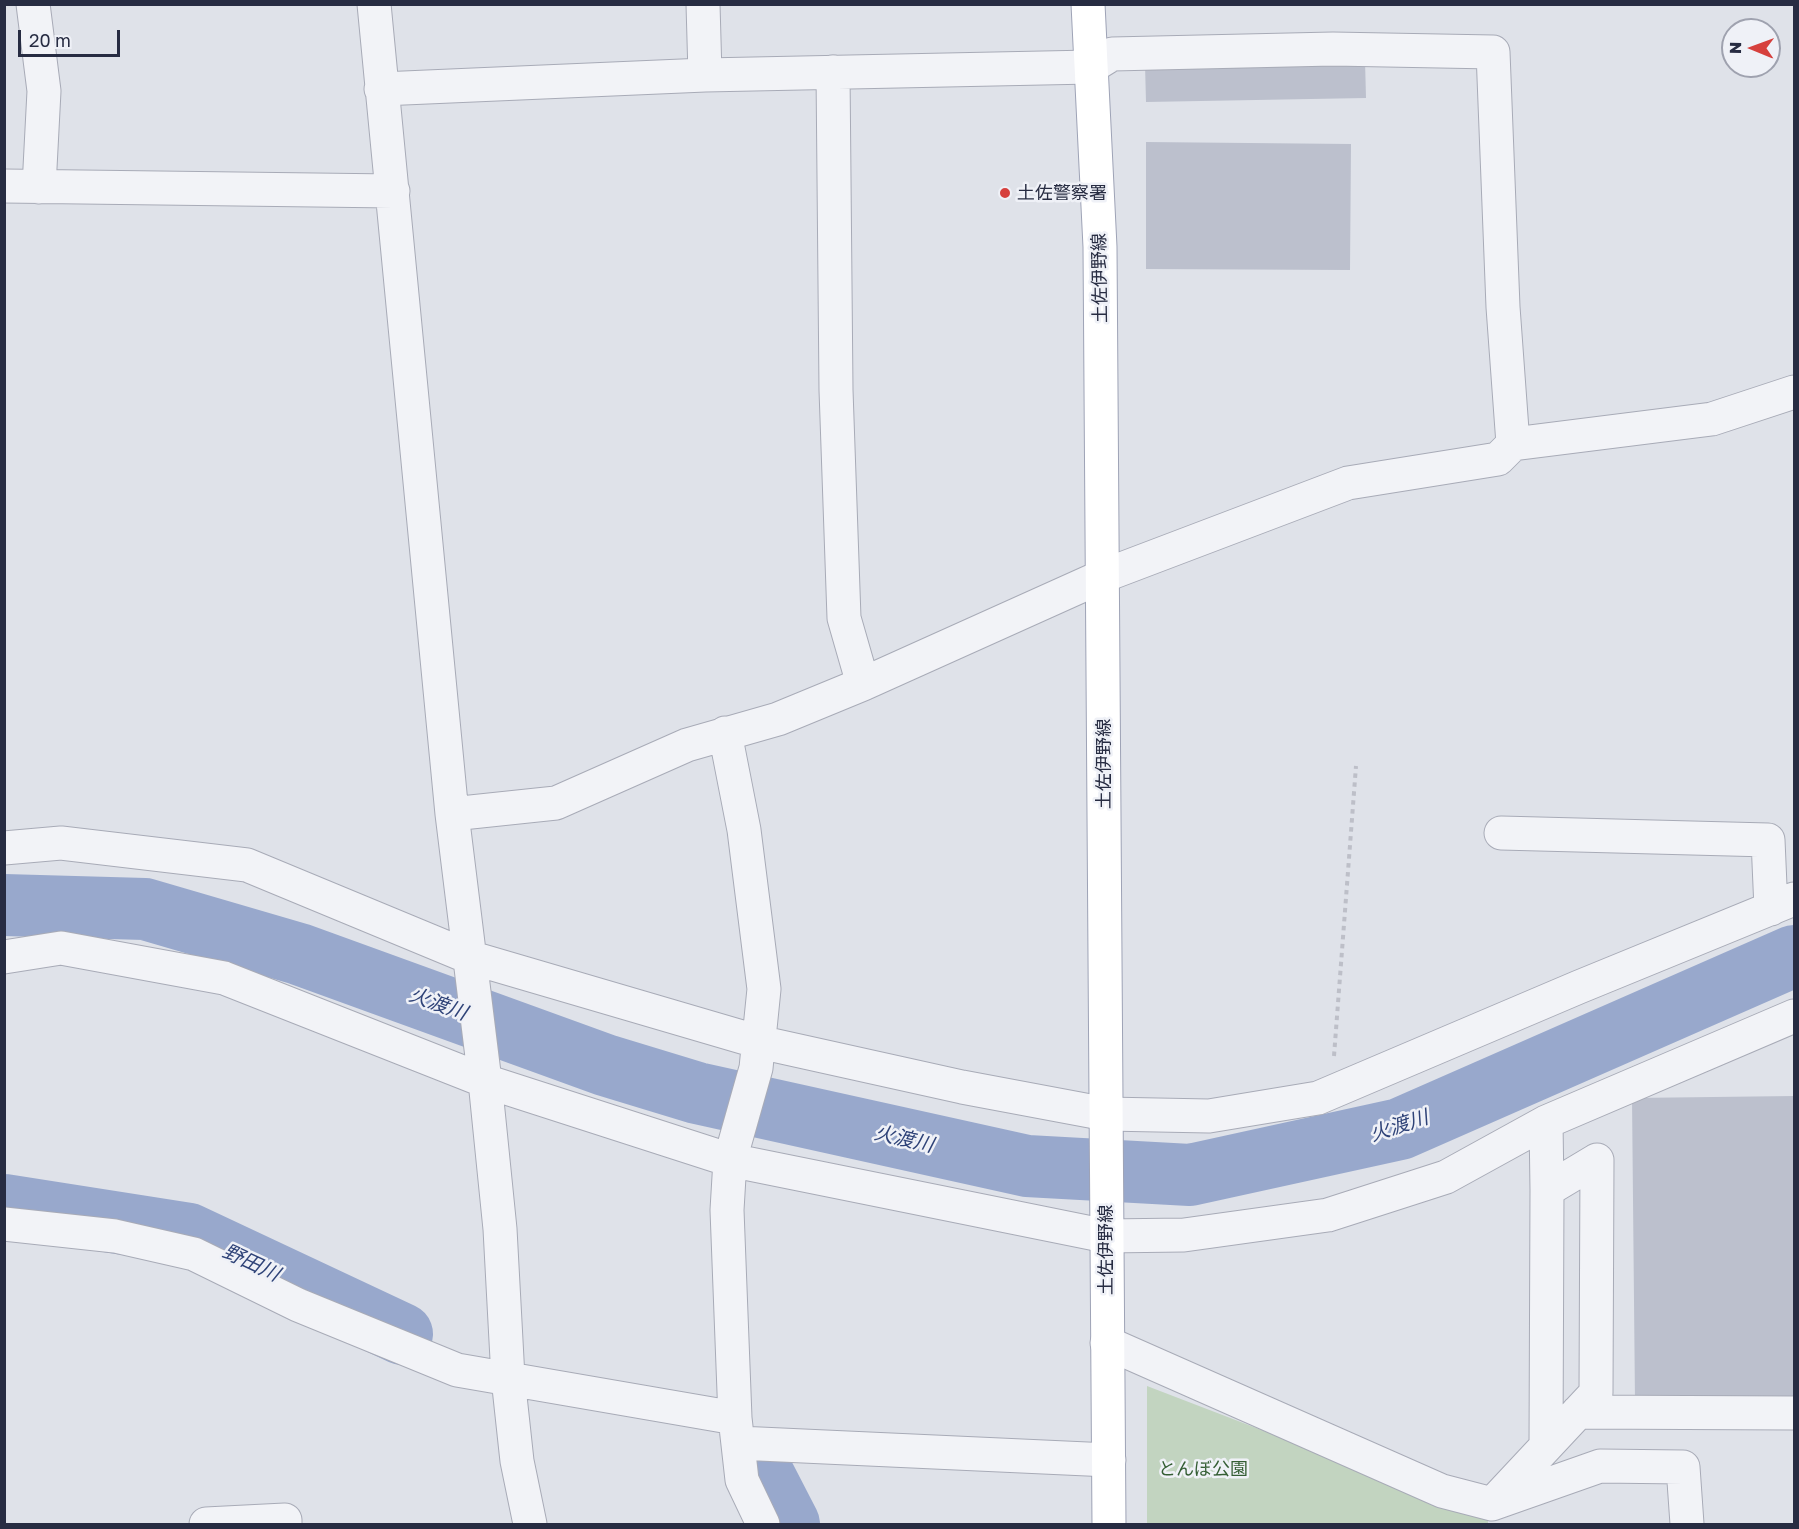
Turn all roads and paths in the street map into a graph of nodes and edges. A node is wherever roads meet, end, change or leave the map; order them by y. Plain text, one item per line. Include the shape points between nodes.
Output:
1 (33, 4) edge
2 (374, 4) edge
3 (703, 4) edge
4 (1088, 4) edge
5 (1091, 67) junction
6 (833, 72) junction
7 (705, 75) junction
8 (381, 88) junction
9 (4, 186) edge
10 (39, 187) junction
11 (393, 192) junction
12 (1794, 392) edge
13 (1513, 444) junction
14 (1103, 576) junction
15 (863, 684) junction
16 (725, 733) junction
17 (1356, 766) dead end
18 (452, 814) junction
19 (1500, 833) dead end
20 (4, 848) edge
21 (1783, 904) edge
22 (4, 957) edge
23 (471, 969) junction
24 (1794, 1016) edge
25 (757, 1055) junction
26 (484, 1075) junction
27 (1332, 1092) junction
28 (1106, 1120) junction
29 (1546, 1122) junction
30 (732, 1151) junction
31 (1547, 1190) junction
32 (4, 1224) edge
33 (1106, 1226) junction
34 (1107, 1343) junction
35 (508, 1378) junction
36 (1578, 1412) junction
37 (1794, 1413) edge
38 (737, 1431) junction
39 (1546, 1446) junction
40 (1109, 1460) junction
41 (1492, 1504) junction
42 (206, 1524) edge
43 (285, 1524) edge
44 (530, 1524) edge
45 (763, 1524) edge
46 (1109, 1524) edge
47 (1687, 1524) edge

1 - 10 street via 44,91
2 - 8 street
3 - 7 street
4 - 5 main road, 土佐伊野線
5 - 6 street
5 - 13 street via 1112,54 1333,49 1493,52 1503,307
5 - 14 main road, 土佐伊野線 via 1101,247
6 - 7 street
6 - 15 street via 836,390 844,618
7 - 8 street
8 - 11 street
9 - 10 street
10 - 11 street
11 - 18 street
12 - 13 street via 1712,419
13 - 14 street via 1498,459 1348,483
14 - 15 street
14 - 28 main road, 土佐伊野線
15 - 16 street via 778,718
16 - 18 street via 687,745 556,803
16 - 25 street via 744,830 764,989
17 - 27 path
18 - 23 street
19 - 21 street via 1768,840
20 - 23 street via 61,843 247,865
21 - 27 street
22 - 26 street via 62,948 224,978
23 - 25 street
23 - 26 street
24 - 29 street
25 - 28 street via 962,1087
25 - 30 street
26 - 30 street
26 - 35 street via 500,1229
27 - 28 street via 1318,1098 1209,1116
28 - 33 main road, 土佐伊野線
29 - 31 street
29 - 33 street via 1446,1177 1328,1215 1184,1234
30 - 33 street
30 - 38 street via 727,1210
31 - 36 street via 1596,1160 1596,1393
31 - 39 street
32 - 35 street via 115,1236 194,1254 298,1305 457,1370
33 - 34 main road, 土佐伊野線
34 - 40 main road, 土佐伊野線
34 - 41 street via 1442,1491
35 - 38 street via 614,1398
35 - 44 street via 517,1461
36 - 37 street
36 - 39 street
38 - 40 street
38 - 45 street via 742,1480
39 - 41 street
40 - 46 main road, 土佐伊野線
41 - 47 street via 1600,1466 1683,1467
42 - 43 street via 285,1520

